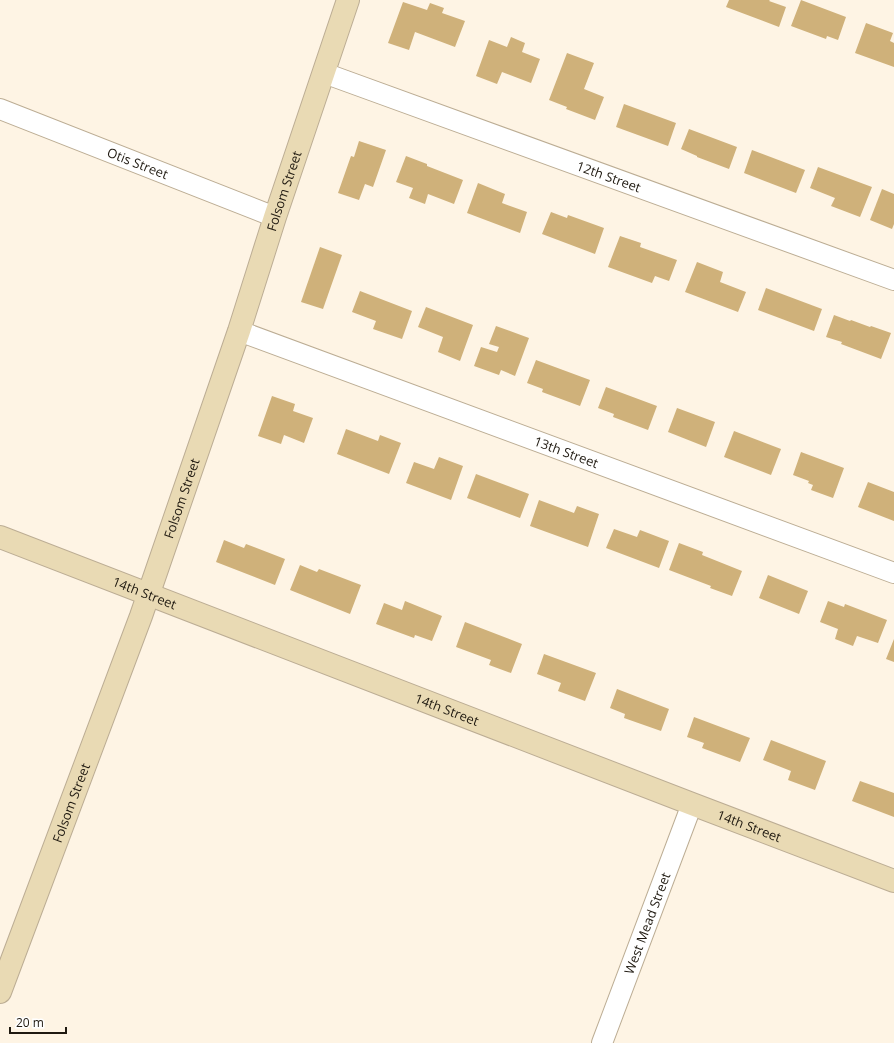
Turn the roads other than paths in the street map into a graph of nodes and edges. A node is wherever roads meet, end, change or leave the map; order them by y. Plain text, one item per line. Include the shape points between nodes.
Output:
1 (348, 0) edge
2 (324, 73) junction
3 (0, 109) edge
4 (276, 217) junction
5 (894, 280) edge
6 (239, 331) junction
7 (0, 537) edge
8 (894, 573) edge
9 (148, 594) junction
10 (692, 804) junction
11 (894, 881) edge
12 (0, 992) edge
13 (602, 1043) edge

1 - 2 street, Folsom Street
2 - 4 street, Folsom Street
2 - 5 street, 12th Street
3 - 4 street, Otis Street
4 - 6 street, Folsom Street
6 - 8 street, 13th Street
6 - 9 street, Folsom Street
7 - 9 street, 14th Street
9 - 10 street, 14th Street
9 - 12 street, Folsom Street
10 - 11 street, 14th Street
10 - 13 street, West Mead Street

